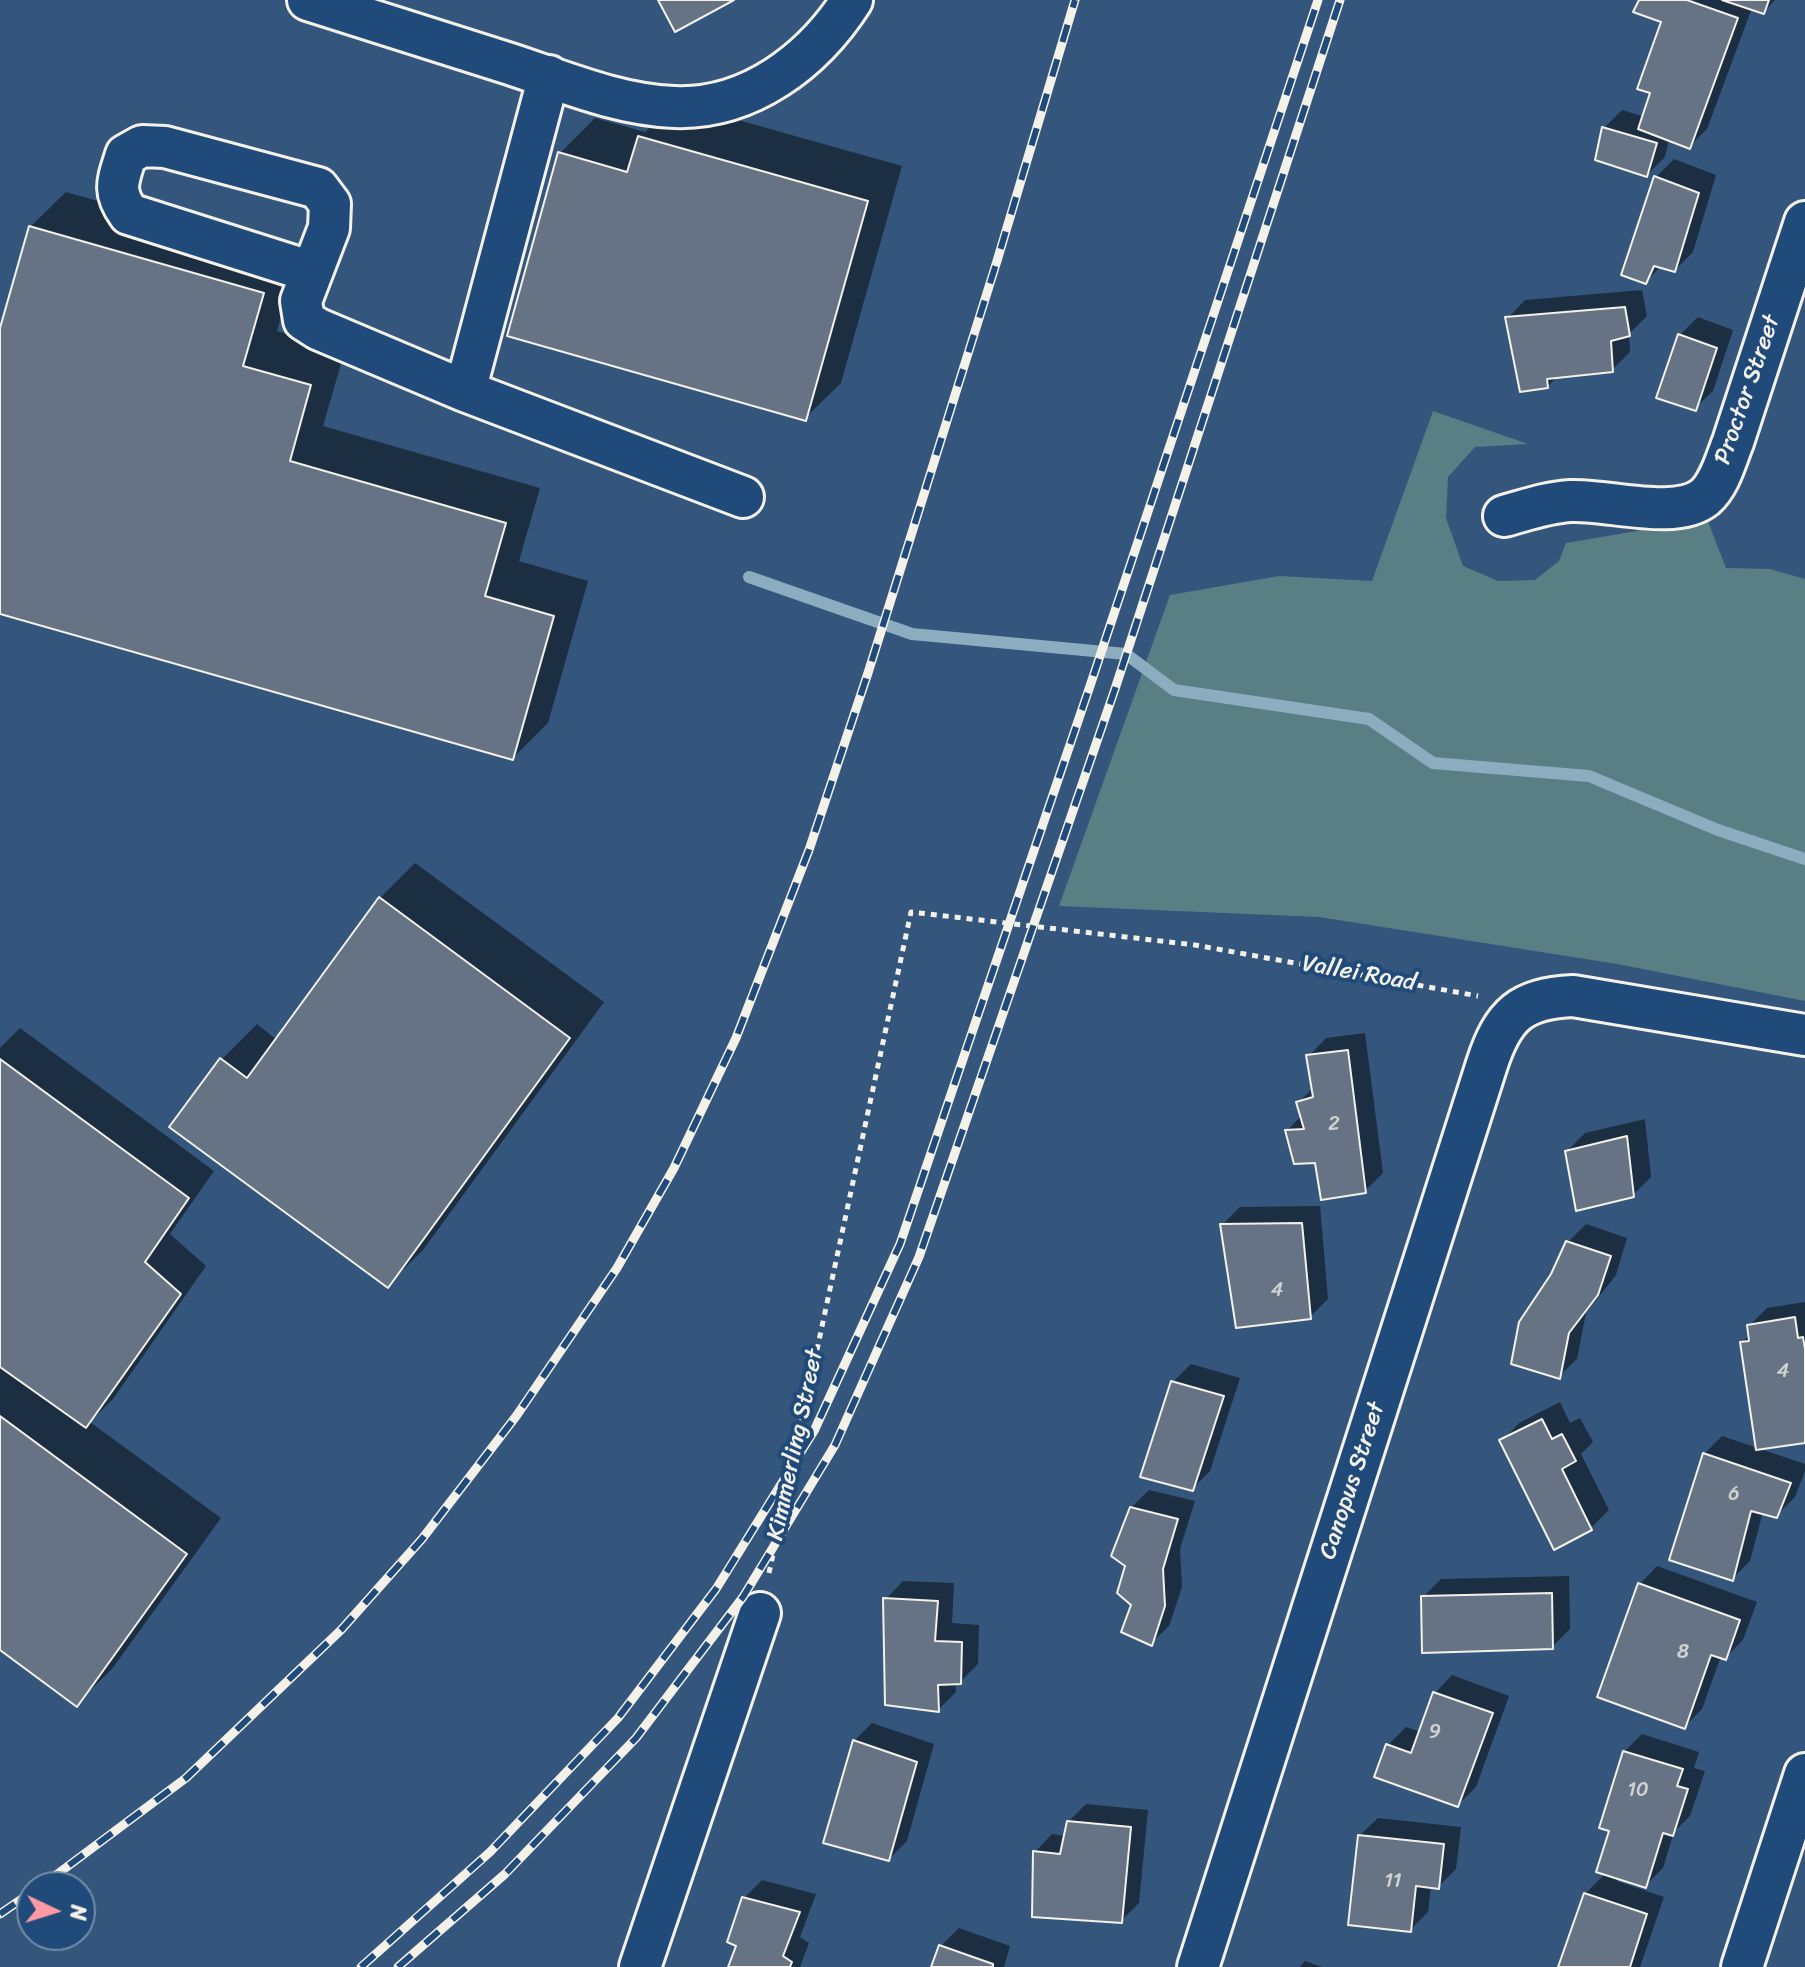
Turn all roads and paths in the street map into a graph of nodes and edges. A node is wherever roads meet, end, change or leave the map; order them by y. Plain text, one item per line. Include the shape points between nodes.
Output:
1 (308, 0) edge
2 (852, 0) edge
3 (549, 76) junction
4 (1805, 222) edge
5 (312, 272) junction
6 (465, 391) junction
7 (743, 497) dead end
8 (1504, 516) dead end
9 (911, 912) joint
10 (1525, 1005) junction
11 (1805, 1035) edge
12 (760, 1613) joint
13 (1805, 1774) edge
14 (640, 1967) edge
15 (1198, 1967) edge
16 (1742, 1967) edge

1 - 3 street
2 - 3 street via 813,50 781,76 711,104 641,103
3 - 6 street
4 - 8 street, Proctor Street via 1724,467 1706,496 1673,508 1570,501
5 - 5 street via 329,228 330,204 318,188 165,147 142,146 126,155 117,182 118,199 129,214
5 - 6 street via 301,301 304,320
6 - 7 street
9 - 10 path, Vallei Road via 1195,945
9 - 12 path, Kimmerling Street
10 - 11 street via 1573,996
10 - 15 street, Canopus Street via 1507,1019 1490,1052
12 - 14 street
13 - 16 street

